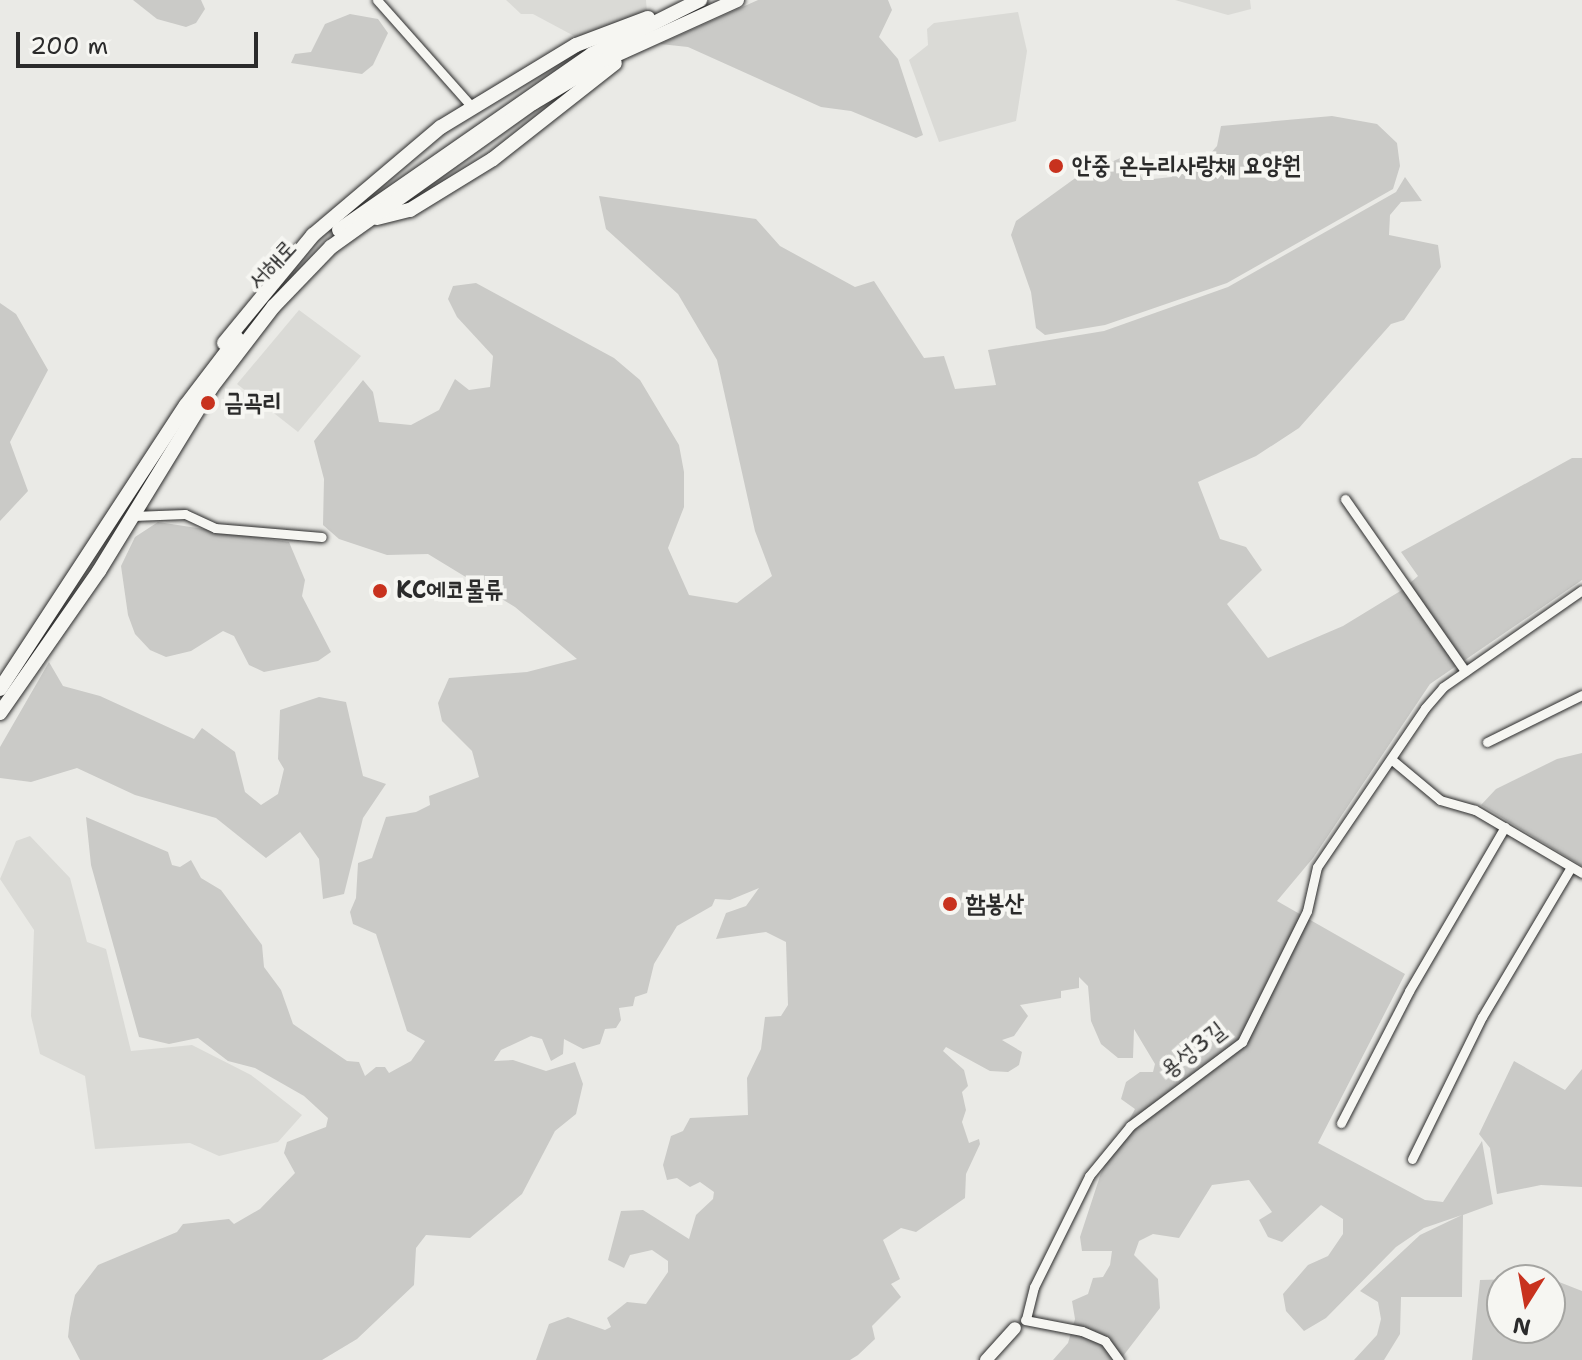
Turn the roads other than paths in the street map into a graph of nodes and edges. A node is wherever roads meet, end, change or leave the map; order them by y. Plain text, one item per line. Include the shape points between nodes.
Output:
1 (377, 0) edge
2 (700, 0) edge
3 (737, 0) edge
4 (672, 14) junction
5 (637, 44) junction
6 (471, 106) junction
7 (370, 219) junction
8 (211, 369) junction
9 (1345, 499) dead end
10 (133, 516) junction
11 (322, 537) dead end
12 (1582, 590) edge
13 (1465, 671) junction
14 (0, 689) edge
15 (1582, 695) edge
16 (0, 713) edge
17 (1487, 742) dead end
18 (1391, 759) junction
19 (1505, 827) junction
20 (1571, 867) junction
21 (1582, 873) edge
22 (1341, 1123) dead end
23 (1412, 1159) dead end
24 (1026, 1319) junction
25 (1015, 1328) joint
26 (986, 1360) edge
27 (1119, 1360) edge

1 - 6 street
2 - 4 main road, 서해로
3 - 5 main road, 서해로
4 - 6 main road via 630,23 576,45
4 - 8 main road, 서해로 via 592,54 365,209 274,294
5 - 7 main road, 서해로 via 533,103
5 - 7 main road via 501,151 410,210
6 - 8 main road via 355,199 288,262 240,319
7 - 10 main road, 서해로 via 331,247 274,306 211,388
8 - 14 main road, 서해로
9 - 13 street
10 - 11 street via 185,514 215,528
10 - 16 main road, 서해로
12 - 13 street, 용성3길
13 - 18 street, 용성3길 via 1425,708
15 - 17 street
18 - 19 street via 1440,800 1475,810
18 - 24 street, 용성3길 via 1317,867 1307,911 1242,1042 1130,1126 1089,1176 1034,1287
19 - 20 street
19 - 22 street via 1409,991
20 - 21 street
20 - 23 street via 1482,1017
24 - 25 street
24 - 27 street via 1105,1341
25 - 26 street

